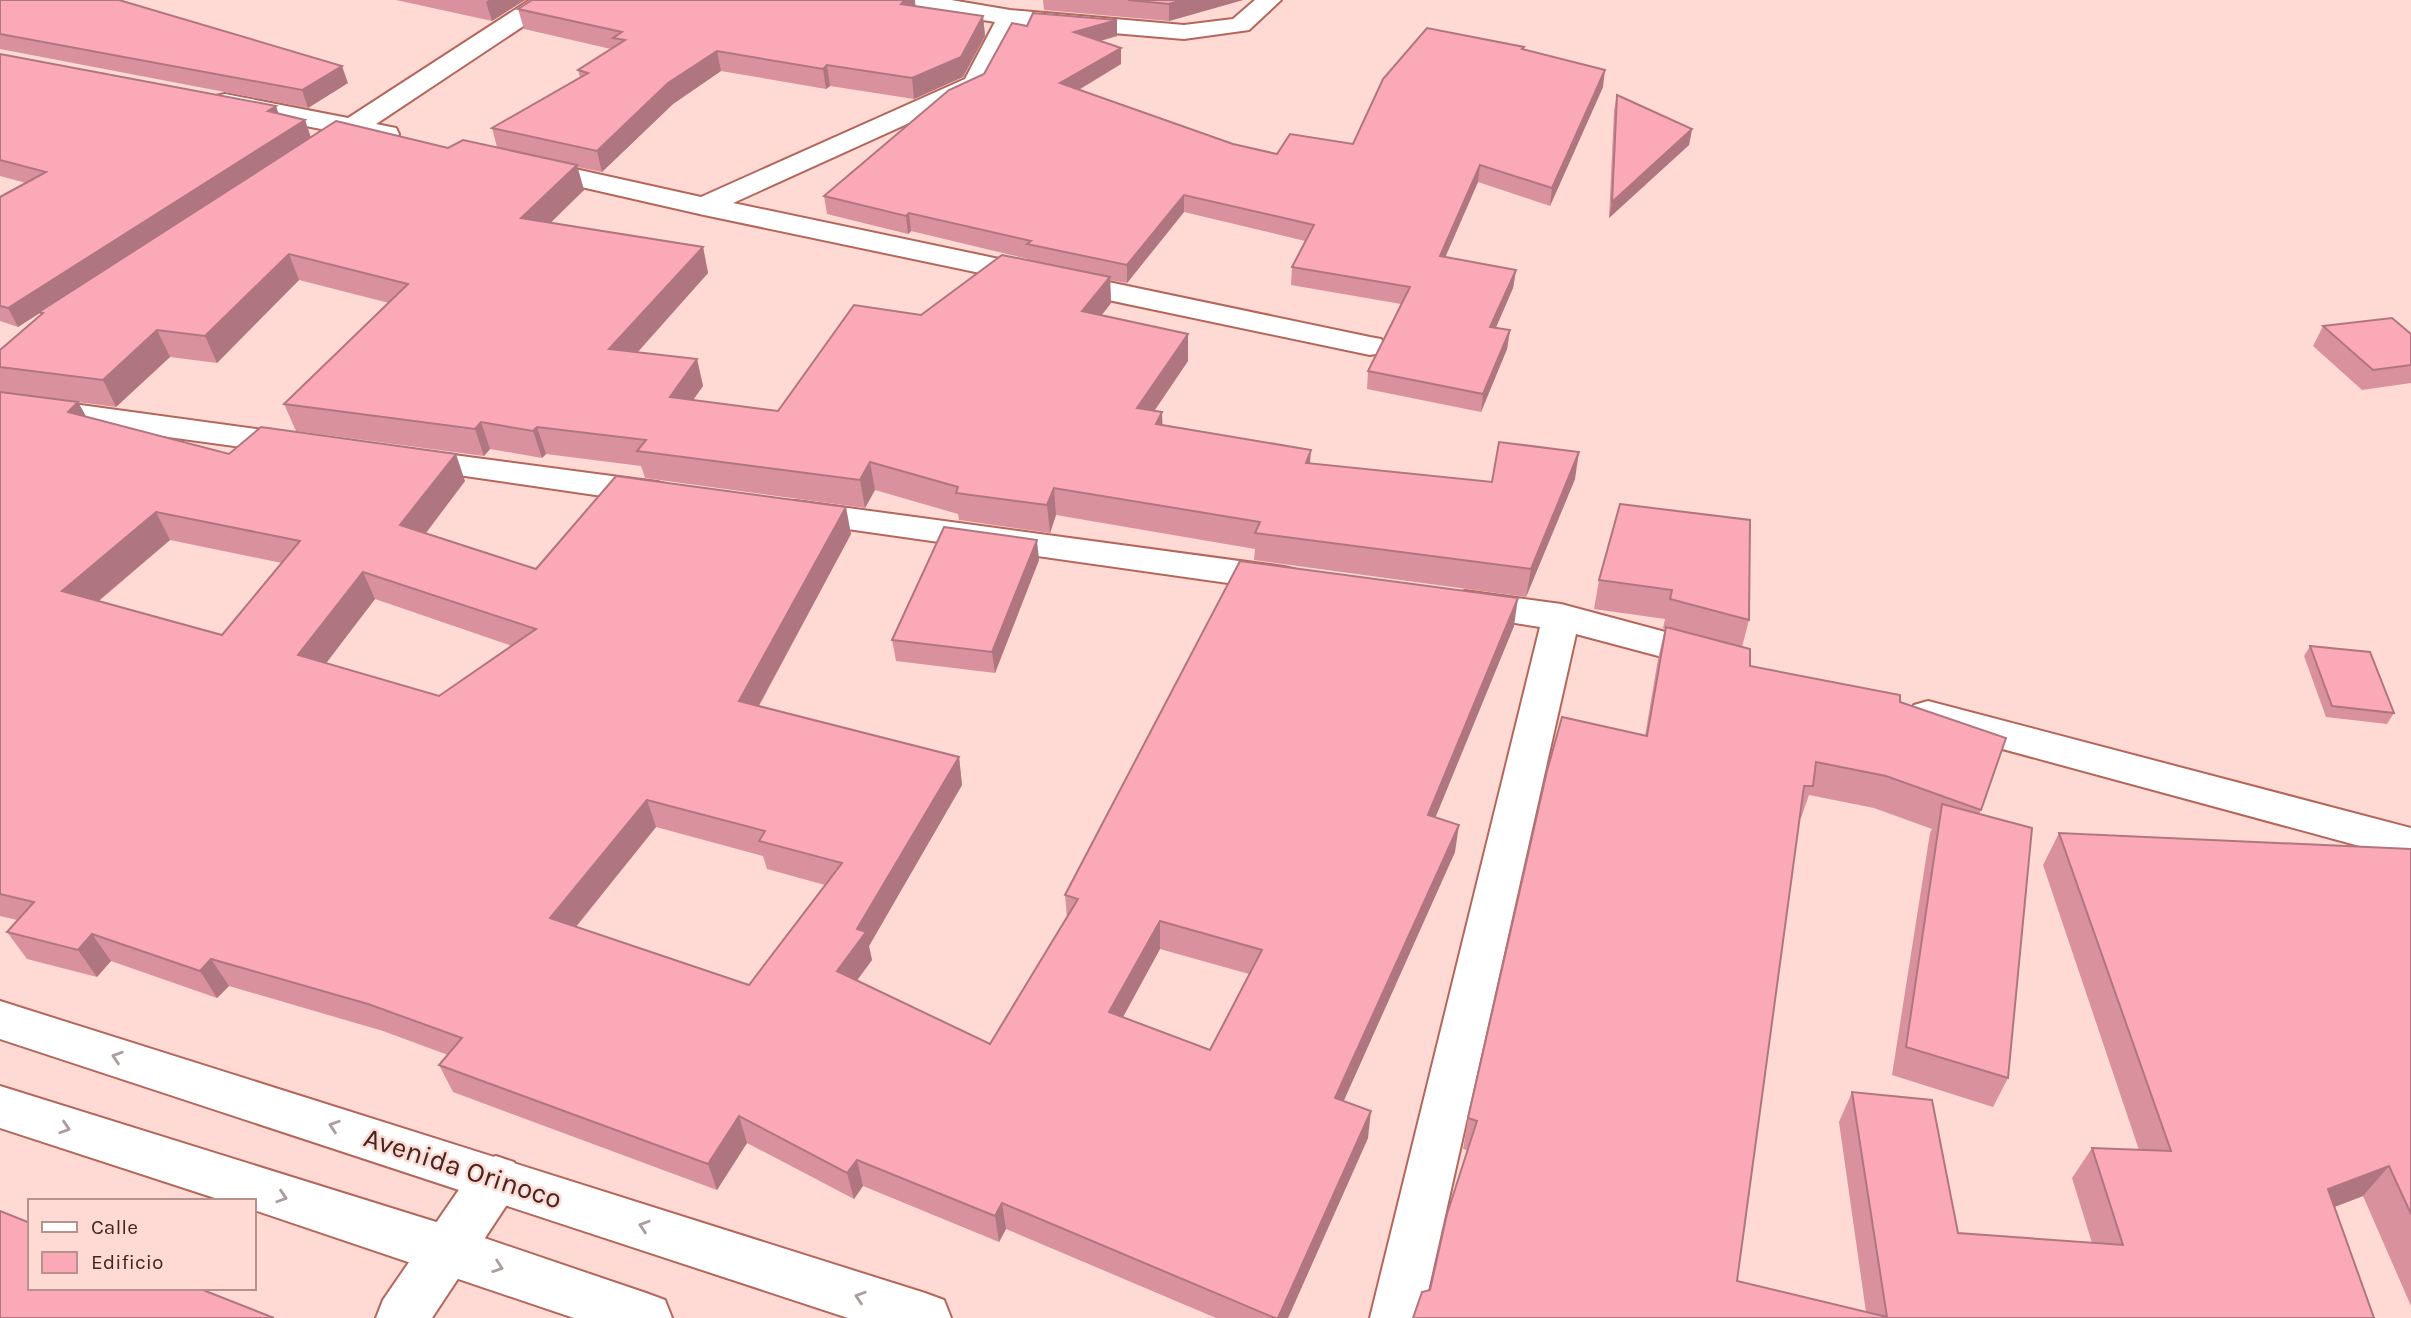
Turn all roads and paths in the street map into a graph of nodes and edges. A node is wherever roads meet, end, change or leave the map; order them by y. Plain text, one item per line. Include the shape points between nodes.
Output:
1 (546, 0) edge
2 (907, 0) edge
3 (1269, 0) edge
4 (1010, 17) junction
5 (204, 98) edge
6 (353, 127) junction
7 (407, 139) edge
8 (319, 149) edge
9 (502, 160) edge
10 (704, 206) junction
11 (1370, 346) dead end
12 (0, 404) edge
13 (331, 449) edge
14 (373, 455) edge
15 (691, 498) edge
16 (760, 508) edge
17 (1312, 583) edge
18 (1437, 600) edge
19 (1561, 617) junction
20 (1750, 667) edge
21 (1898, 707) edge
22 (2411, 844) edge
23 (0, 1020) edge
24 (0, 1107) edge
25 (496, 1178) junction
26 (449, 1250) junction
27 (402, 1318) edge
28 (646, 1318) edge
29 (925, 1318) edge
30 (1396, 1318) edge

1 - 6 street
2 - 4 street
3 - 4 street via 1240,25 1184,32
4 - 10 street via 975,83
5 - 6 street
6 - 7 street
6 - 8 street
9 - 10 street
10 - 11 street
12 - 13 street
14 - 15 street
16 - 17 street
18 - 19 street
19 - 20 street
19 - 30 street
21 - 22 street
25 -> 23 street, Avenida Orinoco
24 -> 26 street
25 - 26 street
29 -> 25 street, Avenida Orinoco
26 - 27 street
26 -> 28 street

